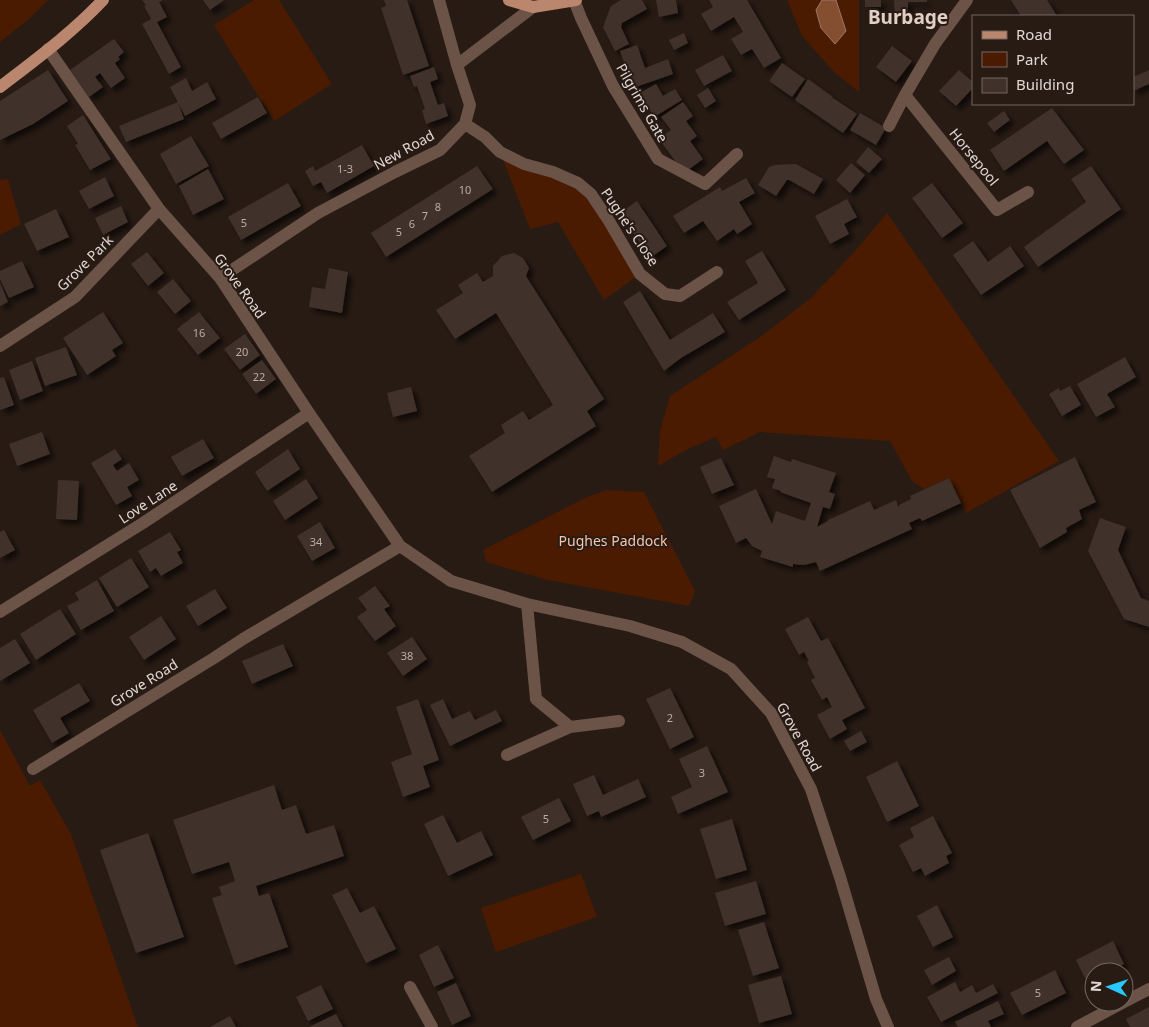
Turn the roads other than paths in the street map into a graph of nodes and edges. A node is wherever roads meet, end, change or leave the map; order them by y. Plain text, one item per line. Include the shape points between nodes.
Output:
1 (102, 0) edge
2 (438, 0) edge
3 (509, 0) edge
4 (575, 0) edge
5 (967, 0) edge
6 (533, 7) junction
7 (48, 49) junction
8 (457, 65) junction
9 (0, 87) edge
10 (905, 95) junction
11 (465, 124) junction
12 (888, 126) dead end
13 (738, 154) dead end
14 (1028, 192) dead end
15 (159, 209) junction
16 (717, 272) dead end
17 (220, 278) junction
18 (0, 346) edge
19 (309, 413) junction
20 (400, 546) junction
21 (527, 604) junction
22 (0, 612) edge
23 (619, 721) dead end
24 (570, 727) junction
25 (507, 755) dead end
26 (34, 769) dead end
27 (410, 988) dead end
28 (1149, 989) edge
29 (1134, 997) edge
30 (1105, 1012) edge
31 (432, 1027) edge
32 (888, 1027) edge
33 (1077, 1027) edge

1 - 7 main road
2 - 8 street
3 - 6 main road
4 - 6 main road
4 - 13 street, Pilgrims Gate via 613,86 658,159 705,184
5 - 10 street via 934,44
6 - 8 street
7 - 9 main road
7 - 15 street, Grove Road
8 - 11 street via 470,105
10 - 12 street
10 - 14 street, Horsepool via 997,210
11 - 16 street, Pughe's Close via 500,152 578,183 591,194 640,274 665,294 680,296
11 - 17 street, New Road via 440,150 318,213
15 - 17 street, Grove Road
15 - 18 street, Grove Park via 75,297
17 - 19 street, Grove Road
19 - 20 street, Grove Road
19 - 22 street, Love Lane via 143,523
20 - 21 street, Grove Road via 451,581
20 - 26 street, Grove Road
21 - 24 street via 536,698
21 - 32 street, Grove Road via 630,626 682,642 731,669 771,713 811,789 876,999
23 - 24 street
24 - 25 street
27 - 31 street
28 - 29 street
30 - 33 street

